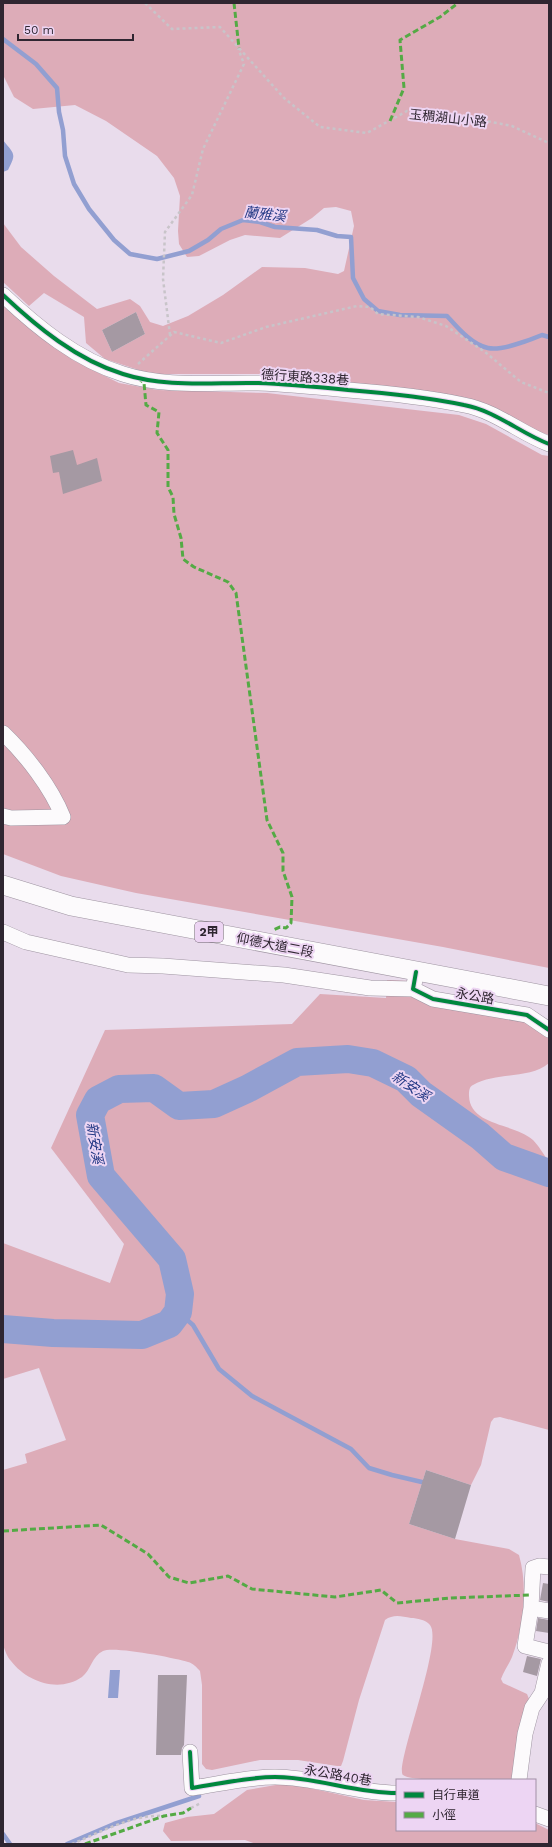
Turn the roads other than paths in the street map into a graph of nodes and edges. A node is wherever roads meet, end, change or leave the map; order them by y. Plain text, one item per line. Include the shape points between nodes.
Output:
1 (3, 295) edge
2 (549, 444) edge
3 (3, 733) edge
4 (3, 816) edge
5 (3, 885) edge
6 (3, 932) edge
7 (414, 981) junction
8 (549, 996) edge
9 (549, 1030) edge
10 (549, 1567) edge
11 (531, 1608) junction
12 (549, 1611) edge
13 (549, 1652) edge
14 (549, 1663) edge
15 (190, 1752) dead end
16 (519, 1779) edge
17 (396, 1793) edge
18 (536, 1814) edge
19 (549, 1819) edge

1 - 2 street, 德行東路338巷 via 64,345 122,374 148,380 196,384 258,383 386,393 466,405 495,415
3 - 4 street via 22,752 57,802 63,817
5 - 7 main road, 仰德大道二段 / 2甲 via 71,906
6 - 7 street via 26,942 128,965 284,975 370,988
7 - 8 main road, 仰德大道二段 / 2甲
7 - 9 street, 永公路 via 433,999 527,1015
10 - 11 street via 533,1568
11 - 12 street
11 - 13 street via 525,1646
14 - 16 street via 542,1693 532,1708 525,1734
15 - 17 street, 永公路40巷 via 192,1788 274,1777 361,1791
18 - 19 street

